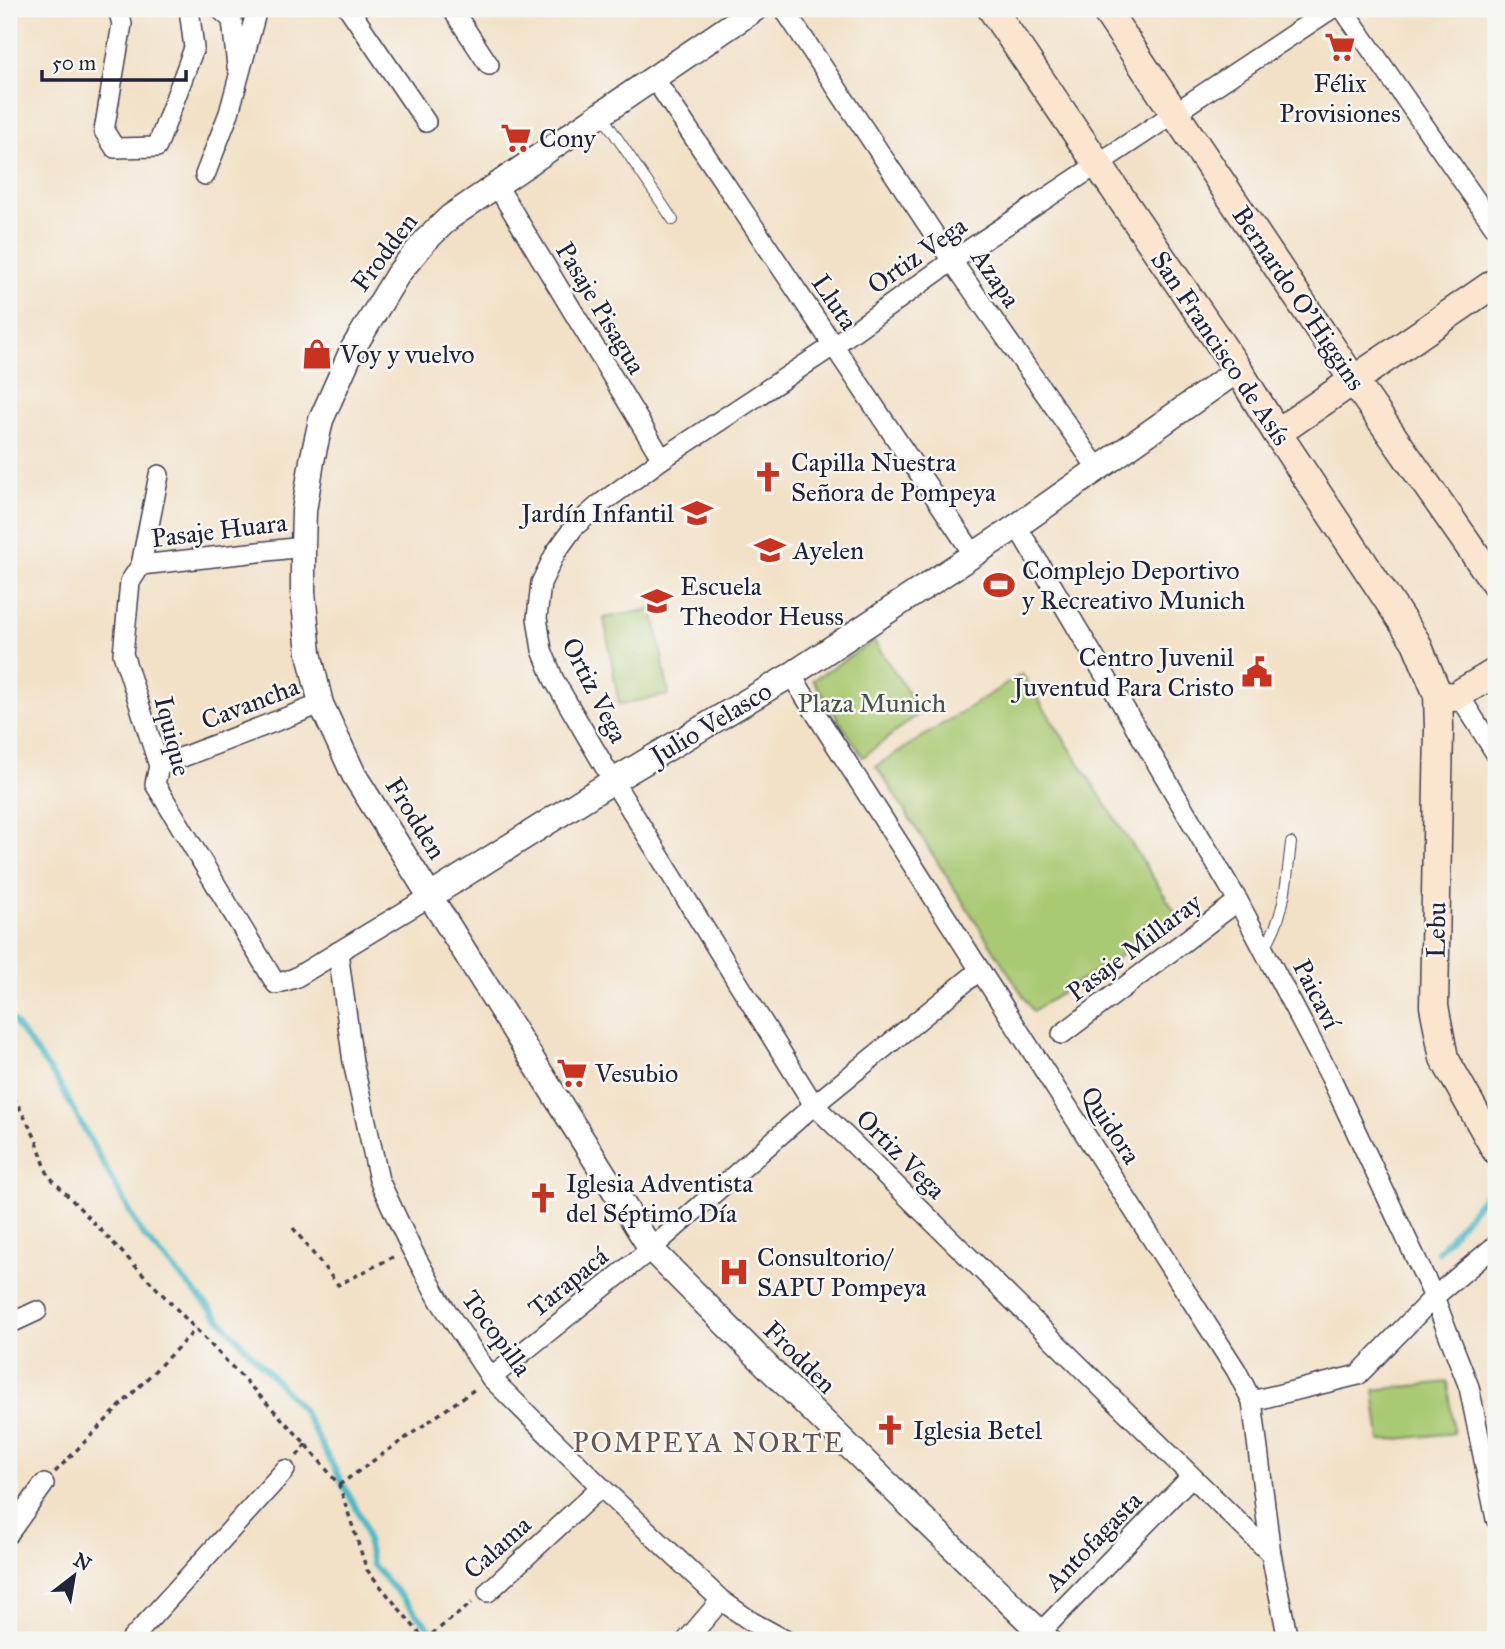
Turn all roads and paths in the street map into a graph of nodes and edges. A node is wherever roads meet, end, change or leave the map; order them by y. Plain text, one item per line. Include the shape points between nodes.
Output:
1 (118, 9) edge
2 (189, 9) edge
3 (220, 9) edge
4 (257, 9) edge
5 (349, 9) edge
6 (452, 9) edge
7 (755, 9) edge
8 (784, 9) edge
9 (992, 9) edge
10 (1105, 9) edge
11 (1331, 9) edge
12 (1343, 9) edge
13 (489, 65) dead end
14 (239, 78) junction
15 (654, 78) junction
16 (1175, 112) junction
17 (601, 114) junction
18 (426, 121) dead end
19 (1097, 163) junction
20 (205, 175) dead end
21 (496, 184) junction
22 (673, 219) dead end
23 (1496, 229) edge
24 (952, 261) junction
25 (1496, 282) edge
26 (834, 346) junction
27 (1238, 370) junction
28 (1354, 381) junction
29 (1277, 433) junction
30 (662, 459) junction
31 (1098, 469) junction
32 (159, 475) dead end
33 (1017, 526) junction
34 (303, 547) junction
35 (974, 555) junction
36 (141, 565) junction
37 (1496, 584) edge
38 (1496, 672) edge
39 (791, 675) junction
40 (1446, 696) junction
41 (321, 704) junction
42 (1496, 754) edge
43 (159, 766) junction
44 (613, 781) junction
45 (1291, 843) dead end
46 (429, 897) junction
47 (1238, 901) junction
48 (1264, 948) junction
49 (338, 952) junction
50 (980, 970) junction
51 (276, 984) joint
52 (1062, 1034) dead end
53 (9, 1088) edge
54 (13, 1093) junction
55 (9, 1097) edge
56 (814, 1105) junction
57 (1496, 1150) edge
58 (293, 1228) dead end
59 (1496, 1245) edge
60 (411, 1248) junction
61 (651, 1249) junction
62 (1434, 1297) junction
63 (37, 1311) dead end
64 (9, 1324) edge
65 (196, 1329) junction
66 (491, 1378) junction
67 (1252, 1401) junction
68 (285, 1470) dead end
69 (1191, 1477) junction
70 (44, 1484) joint
71 (339, 1485) junction
72 (601, 1487) junction
73 (1496, 1520) edge
74 (9, 1533) edge
75 (1271, 1554) junction
76 (488, 1592) joint
77 (721, 1600) junction
78 (1040, 1638) edge
79 (131, 1640) edge
80 (424, 1640) edge
81 (687, 1640) edge
82 (785, 1640) edge
83 (1288, 1640) edge

1 - 2 street via 122,24 104,131 115,148 157,147 194,48
3 - 14 street via 232,20
4 - 14 street
5 - 18 street
6 - 13 street
7 - 15 street, Frodden
8 - 24 street, Azapa
9 - 19 main road, San Francisco de Asís
10 - 16 main road, Bernardo O'Higgins
11 - 16 street, Ortiz Vega
12 - 23 street
14 - 20 street
15 - 17 street, Frodden
15 - 26 street, Lluta
16 - 19 street, Ortiz Vega
16 - 28 main road, Bernardo O'Higgins
17 - 21 street, Frodden
17 - 22 lane
19 - 24 street, Ortiz Vega
19 - 27 main road, San Francisco de Asís
21 - 30 street, Pasaje Pisagua
21 - 34 street, Frodden via 425,241 398,274 352,350 321,419 304,511
24 - 26 street, Ortiz Vega
24 - 31 street, Azapa
25 - 28 main road
26 - 30 street, Ortiz Vega
26 - 35 street, Lluta
27 - 29 main road, San Francisco de Asís
27 - 31 street, Julio Velasco
28 - 29 main road
28 - 37 main road, Bernardo O'Higgins
29 - 40 main road, San Francisco de Asís via 1416,642
30 - 44 street, Ortiz Vega via 574,527 541,583 537,618 542,650 554,680
31 - 33 street, Julio Velasco
32 - 36 street, Iquique
33 - 35 street, Julio Velasco
33 - 47 street, Paicaví
34 - 36 street, Pasaje Huara
34 - 41 street, Frodden via 309,653
35 - 39 street, Julio Velasco
36 - 43 street, Iquique via 130,582 123,654
38 - 40 main road
39 - 44 street, Julio Velasco
39 - 50 street, Quidora
40 - 42 street, San Francisco de Asís via 1466,706
40 - 57 main road, Lebu via 1434,1006 1444,1058
41 - 43 street, Cavancha
41 - 46 street, Frodden via 354,775
43 - 51 street, Iquique via 155,784
44 - 46 street, Julio Velasco
44 - 56 street, Ortiz Vega
45 - 48 lane via 1284,906
46 - 49 street, Julio Velasco
46 - 61 street, Frodden
47 - 48 street, Paicaví
47 - 52 street, Pasaje Millaray
48 - 62 street, Paicaví
49 - 51 street, Julio Velasco
49 - 60 street, Tocopilla via 352,1062 379,1180
50 - 56 street, Tarapacá
50 - 67 street, Quidora
53 - 54 path
54 - 55 path
54 - 65 path via 48,1175
56 - 61 street, Tarapacá
56 - 69 street, Ortiz Vega
58 - 60 path via 338,1285
59 - 62 street
60 - 66 street, Tocopilla
61 - 66 street, Tarapacá
61 - 78 street, Frodden
62 - 67 street via 1358,1375
62 - 73 street, Paicaví via 1469,1387
63 - 64 street
65 - 70 path
65 - 71 path
66 - 71 path
66 - 72 street, Tocopilla
67 - 75 street, Quidora
68 - 79 street
69 - 75 street, Ortiz Vega
69 - 78 street, Antofagasta
70 - 74 street
71 - 80 path via 367,1570
72 - 76 street, Calama
72 - 77 street, Tocopilla
75 - 83 street, Quidora
76 - 80 path, Calama
77 - 81 street
77 - 82 street, Tocopilla

